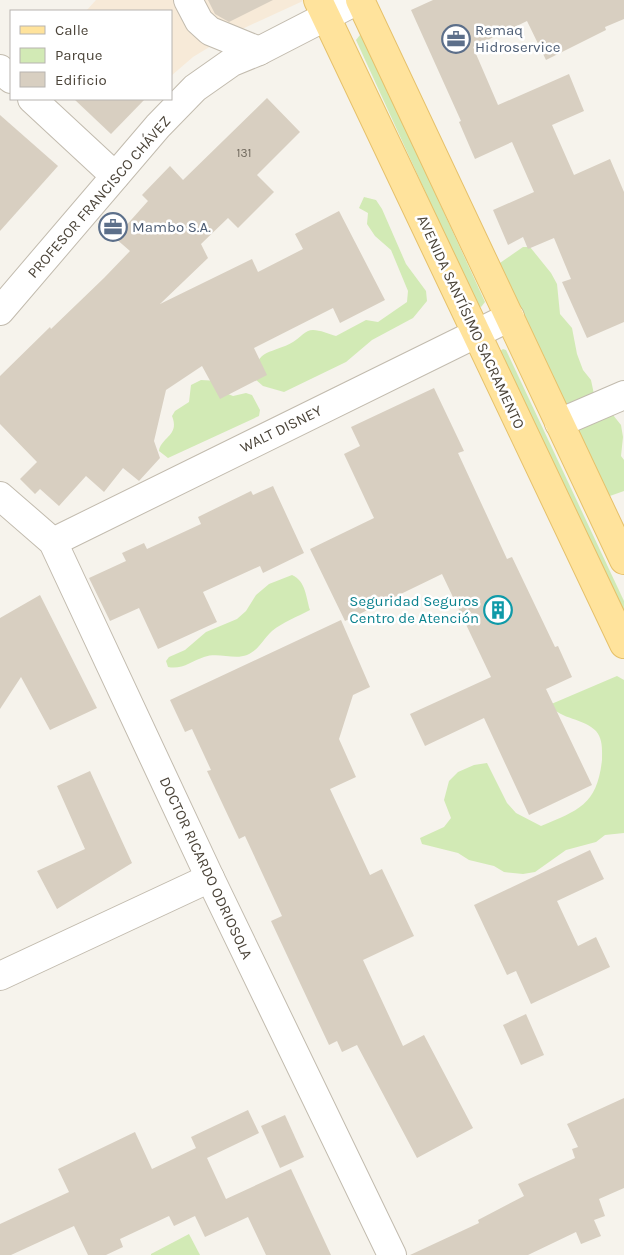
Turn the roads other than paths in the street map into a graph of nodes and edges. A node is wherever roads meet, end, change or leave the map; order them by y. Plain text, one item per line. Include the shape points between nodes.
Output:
1 (188, 0) edge
2 (359, 0) edge
3 (322, 8) edge
4 (258, 51) junction
5 (0, 69) edge
6 (10, 78) edge
7 (33, 100) edge
8 (115, 176) junction
9 (0, 311) edge
10 (510, 318) junction
11 (476, 333) junction
12 (624, 395) edge
13 (559, 423) junction
14 (0, 496) edge
15 (52, 542) junction
16 (621, 546) edge
17 (624, 644) edge
18 (210, 878) junction
19 (0, 976) edge
20 (392, 1255) edge

1 - 4 street via 199,21 210,31
2 - 3 street, PROFESOR FRANCISCO CHÁVEZ
2 - 10 main road
3 - 4 street, PROFESOR FRANCISCO CHÁVEZ
3 - 11 main road, AVENIDA SANTÍSIMO SACRAMENTO
4 - 8 street, PROFESOR FRANCISCO CHÁVEZ via 232,62 195,88
5 - 6 street
7 - 8 street
8 - 9 street, PROFESOR FRANCISCO CHÁVEZ
10 - 11 street, WALT DISNEY
10 - 13 main road
11 - 15 street, WALT DISNEY
11 - 17 main road, AVENIDA SANTÍSIMO SACRAMENTO
12 - 13 street
13 - 16 main road
14 - 15 street, DOCTOR RICARDO ODRIOSOLA
15 - 18 street, DOCTOR RICARDO ODRIOSOLA
18 - 19 street
18 - 20 street, DOCTOR RICARDO ODRIOSOLA

